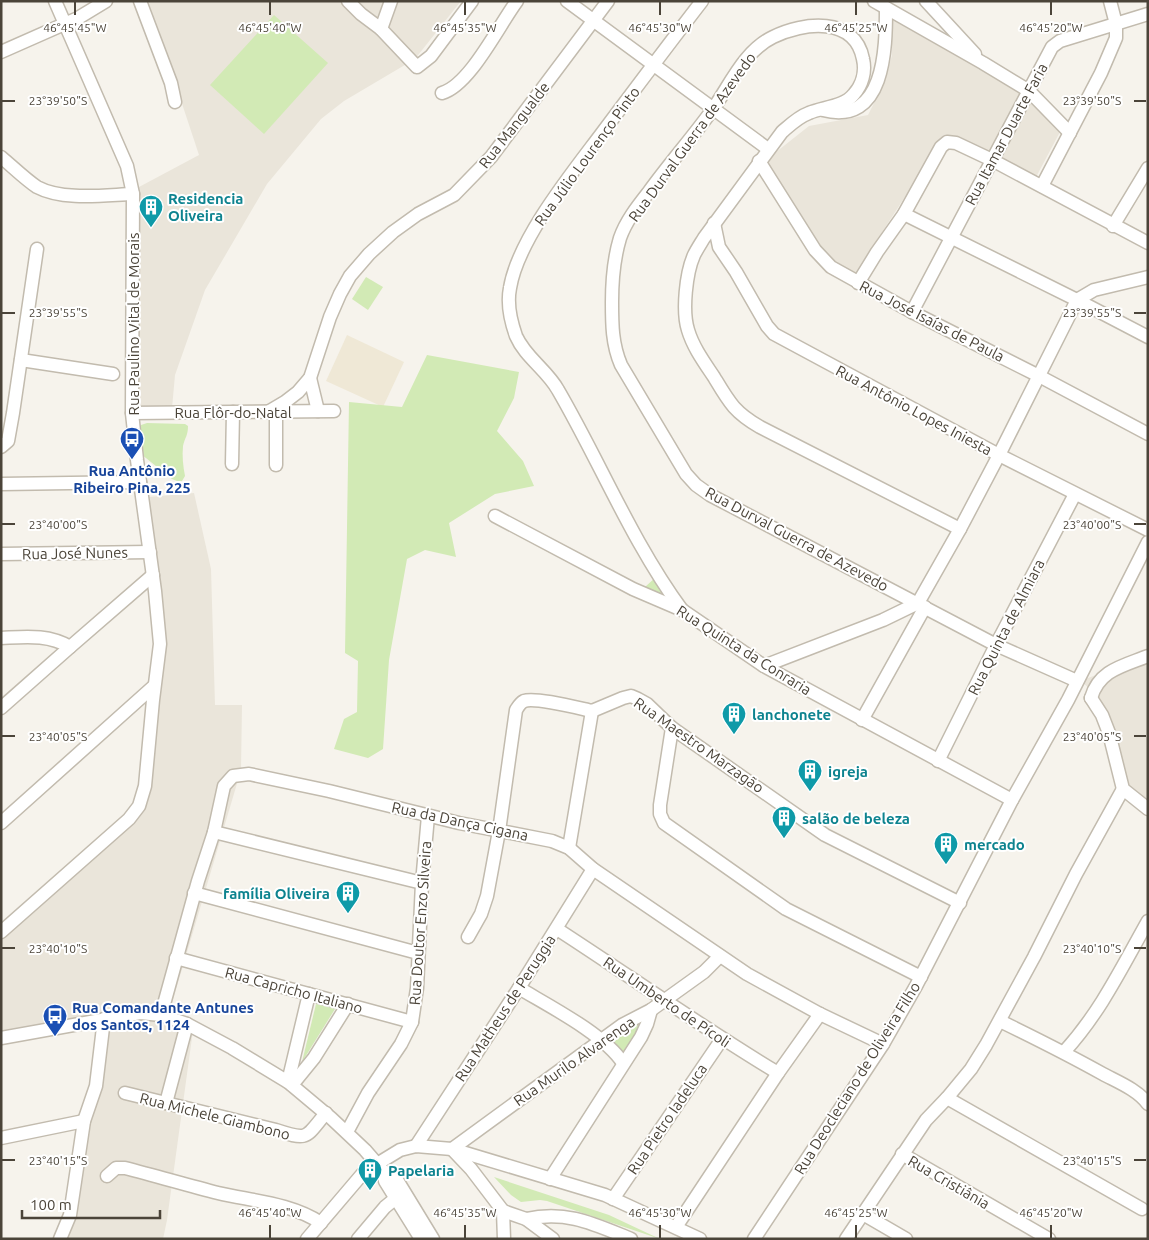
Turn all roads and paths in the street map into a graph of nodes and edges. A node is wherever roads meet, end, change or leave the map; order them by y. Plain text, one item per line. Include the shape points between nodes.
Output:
1 (55, 1) edge
2 (106, 1) edge
3 (140, 1) edge
4 (348, 1) edge
5 (391, 1) edge
6 (472, 1) edge
7 (517, 1) edge
8 (566, 1) edge
9 (608, 1) edge
10 (702, 1) edge
11 (874, 1) edge
12 (1110, 1) edge
13 (931, 2) edge
14 (886, 8) junction
15 (1148, 14) edge
16 (593, 21) junction
17 (65, 24) junction
18 (1116, 24) junction
19 (382, 29) junction
20 (1, 52) edge
21 (983, 62) junction
22 (653, 64) junction
23 (1029, 91) junction
24 (442, 93) dead end
25 (175, 102) dead end
26 (713, 109) junction
27 (820, 109) junction
28 (1070, 133) junction
29 (768, 149) junction
30 (1, 157) edge
31 (992, 160) junction
32 (759, 161) junction
33 (1148, 168) edge
34 (1042, 186) junction
35 (133, 194) junction
36 (904, 214) junction
37 (714, 224) junction
38 (1113, 226) junction
39 (952, 237) junction
40 (1148, 243) edge
41 (719, 247) junction
42 (37, 249) dead end
43 (694, 255) junction
44 (1148, 277) edge
45 (858, 284) junction
46 (1077, 300) junction
47 (912, 312) junction
48 (1148, 338) edge
49 (21, 360) junction
50 (113, 374) dead end
51 (1039, 376) junction
52 (310, 378) junction
53 (334, 410) dead end
54 (318, 411) junction
55 (233, 412) junction
56 (272, 412) junction
57 (132, 414) junction
58 (1148, 434) edge
59 (1, 447) edge
60 (999, 455) junction
61 (232, 464) dead end
62 (276, 465) dead end
63 (140, 482) junction
64 (1, 484) edge
65 (1074, 494) junction
66 (495, 516) dead end
67 (960, 529) junction
68 (1148, 530) edge
69 (1148, 542) edge
70 (150, 552) junction
71 (1, 554) edge
72 (657, 573) junction
73 (153, 575) junction
74 (633, 589) junction
75 (922, 605) junction
76 (682, 610) junction
77 (1, 638) edge
78 (996, 645) junction
79 (70, 647) junction
80 (1148, 656) edge
81 (764, 666) junction
82 (1084, 667) junction
83 (1102, 676) junction
84 (1077, 681) junction
85 (154, 686) junction
86 (1091, 698) junction
87 (1068, 700) junction
88 (1, 708) edge
89 (592, 711) junction
90 (862, 720) junction
91 (672, 728) junction
92 (938, 760) junction
93 (1123, 789) junction
94 (1012, 800) junction
95 (1147, 808) edge
96 (428, 816) junction
97 (1, 823) edge
98 (498, 831) junction
99 (214, 832) junction
100 (569, 848) junction
101 (593, 869) junction
102 (422, 883) junction
103 (194, 893) junction
104 (960, 903) junction
105 (1148, 921) edge
106 (557, 929) junction
107 (1, 932) edge
108 (468, 937) dead end
109 (418, 953) junction
110 (720, 956) junction
111 (176, 958) junction
112 (921, 977) junction
113 (519, 988) junction
114 (309, 994) junction
115 (666, 1000) junction
116 (348, 1004) junction
117 (651, 1010) junction
118 (820, 1014) junction
119 (161, 1015) junction
120 (104, 1019) junction
121 (1000, 1021) junction
122 (412, 1022) junction
123 (187, 1024) junction
124 (1, 1038) edge
125 (722, 1039) junction
126 (600, 1041) junction
127 (883, 1044) junction
128 (1064, 1052) junction
129 (623, 1063) junction
130 (778, 1073) junction
131 (290, 1084) junction
132 (125, 1093) dead end
133 (947, 1098) junction
134 (1147, 1099) edge
135 (166, 1103) junction
136 (326, 1113) junction
137 (84, 1121) junction
138 (347, 1132) junction
139 (1, 1138) edge
140 (416, 1146) junction
141 (452, 1149) junction
142 (902, 1154) junction
143 (380, 1167) junction
144 (107, 1176) dead end
145 (550, 1179) junction
146 (396, 1198) junction
147 (613, 1199) junction
148 (1142, 1209) dead end
149 (503, 1211) junction
150 (863, 1214) junction
151 (526, 1219) junction
152 (321, 1223) junction
153 (676, 1227) junction
154 (60, 1239) edge
155 (307, 1239) edge
156 (358, 1239) edge
157 (421, 1239) edge
158 (432, 1239) edge
159 (504, 1239) edge
160 (553, 1239) edge
161 (631, 1239) edge
162 (700, 1239) edge
163 (754, 1239) edge
164 (846, 1239) edge
165 (906, 1239) edge
166 (1049, 1239) edge

1 - 17 street, Rua Paulino Vital de Morais
2 - 17 street
3 - 25 street
4 - 19 street
5 - 19 street
6 - 19 street via 431,56 417,67
7 - 24 street via 469,73 451,90
8 - 16 street
9 - 16 street, Rua Mangualde
10 - 22 street, Rua Júlio Lourenço Pinto
11 - 14 street
12 - 18 street
13 - 21 street
14 - 21 street
14 - 27 street via 885,56 873,92 851,111 835,113
15 - 18 street, Rua Itamar Duarte Faria
16 - 22 street
16 - 52 street, Rua Mangualde via 475,174 454,195 391,230 350,276 330,317
17 - 20 street
17 - 35 street, Rua Paulino Vital de Morais via 127,166
18 - 23 street, Rua Itamar Duarte Faria via 1055,43
18 - 28 street via 1116,38
21 - 23 street
22 - 26 street
22 - 72 street, Rua Júlio Lourenço Pinto via 542,215 516,267 510,289 510,312 517,337 557,388
23 - 28 street
23 - 31 street, Rua Itamar Duarte Faria
26 - 27 street, Rua Durval Guerra de Azevedo via 757,48 790,32 829,26 854,38 862,50 864,77 853,96
26 - 29 street
26 - 75 street, Rua Durval Guerra de Azevedo via 631,216 621,237 613,280 612,330 621,365 686,474 696,485
27 - 29 street, Rua Durval Guerra de Azevedo via 796,120
28 - 34 street
29 - 32 street, Rua Durval Guerra de Azevedo
30 - 35 street via 37,186 51,192 70,195
31 - 34 street
31 - 36 street via 956,143 944,143
31 - 39 street, Rua Itamar Duarte Faria
32 - 37 street, Rua Durval Guerra de Azevedo
32 - 45 street, Rua José Isaías de Paula via 822,259
33 - 38 street
34 - 38 street
35 - 57 street, Rua Paulino Vital de Morais
36 - 39 street
36 - 45 street
37 - 41 street, Rua Antônio Lopes Iniesta
37 - 43 street, Rua Durval Guerra de Azevedo
38 - 40 street
39 - 46 street
39 - 47 street, Rua Itamar Duarte Faria
41 - 43 street
41 - 60 street, Rua Antônio Lopes Iniesta via 774,334
42 - 49 street
43 - 67 street, Rua Durval Guerra de Azevedo via 685,312 687,329 730,404 760,427
44 - 46 street via 1094,290
45 - 47 street, Rua José Isaías de Paula
46 - 48 street
46 - 51 street
47 - 51 street, Rua José Isaías de Paula
49 - 50 street
49 - 59 street via 8,441
51 - 58 street, Rua José Isaías de Paula
51 - 60 street
52 - 54 street
52 - 56 street, Rua Mangualde
53 - 54 street, Rua Flôr-do-Natal
54 - 56 street, Rua Flôr-do-Natal
55 - 56 street, Rua Flôr-do-Natal
55 - 57 street, Rua Flôr-do-Natal
55 - 61 street
56 - 62 street
57 - 63 street, Rua Paulino Vital de Morais
60 - 65 street, Rua Antônio Lopes Iniesta
60 - 67 street
63 - 64 street
63 - 70 street, Rua Paulino Vital de Morais
65 - 68 street, Rua Antônio Lopes Iniesta
65 - 78 street, Rua Quinta de Almiara
66 - 74 street, Rua Quinta da Conraria
67 - 75 street
69 - 82 street, Rua Deocleciano de Oliveira Filho
70 - 71 street, Rua José Nunes
70 - 73 street, Rua Paulino Vital de Morais
72 - 74 street via 648,584
72 - 76 street, Rua Júlio Lourenço Pinto
73 - 79 street
73 - 85 street, Rua Paulino Vital de Morais via 160,644
74 - 76 street, Rua Quinta da Conraria
75 - 78 street, Rua Durval Guerra de Azevedo
75 - 81 street
75 - 90 street
76 - 81 street, Rua Quinta da Conraria
77 - 79 street via 50,638
78 - 84 street, Rua Durval Guerra de Azevedo
78 - 92 street, Rua Quinta de Almiara
79 - 88 street
80 - 83 street
81 - 90 street, Rua Quinta da Conraria
82 - 83 street
82 - 84 street, Rua Deocleciano de Oliveira Filho
83 - 86 street
84 - 87 street, Rua Deocleciano de Oliveira Filho
85 - 97 street
85 - 107 street, Rua Paulino Vital de Morais via 145,786 139,806 130,819
86 - 87 street via 1077,702
86 - 93 street via 1109,733
87 - 94 street, Rua Deocleciano de Oliveira Filho
89 - 91 street, Rua Maestro Marzagão via 631,696 647,704
89 - 98 street via 534,700 520,704 516,710
89 - 100 street
90 - 92 street, Rua Quinta da Conraria
91 - 104 street, Rua Maestro Marzagão via 825,835
91 - 112 street via 660,805 664,823 786,909
92 - 94 street, Rua Quinta da Conraria
93 - 95 street
93 - 121 street
94 - 104 street, Rua Deocleciano de Oliveira Filho
96 - 98 street, Rua da Dança Cigana
96 - 99 street, Rua da Dança Cigana via 329,791 240,774 233,776 224,786
96 - 102 street, Rua Doutor Enzo Silveira
98 - 100 street, Rua da Dança Cigana via 552,841
98 - 108 street via 487,896
99 - 102 street
99 - 103 street, Rua da Dança Cigana
100 - 101 street, Rua da Dança Cigana
101 - 106 street, Rua Matheus de Peruggia
101 - 110 street, Rua da Dança Cigana
102 - 109 street, Rua Doutor Enzo Silveira
103 - 109 street
103 - 111 street, Rua da Dança Cigana
104 - 112 street, Rua Deocleciano de Oliveira Filho
105 - 128 street via 1098,1011
106 - 113 street, Rua Matheus de Peruggia
106 - 115 street, Rua Umberto de Pícoli
109 - 122 street, Rua Doutor Enzo Silveira
110 - 115 street, Rua Murilo Alvarenga
110 - 118 street, Rua da Dança Cigana
111 - 114 street, Rua Capricho Italiano
111 - 119 street, Rua da Dança Cigana
112 - 127 street, Rua Deocleciano de Oliveira Filho
113 - 126 street
113 - 140 street, Rua Matheus de Peruggia
114 - 116 street, Rua Capricho Italiano
114 - 131 street
115 - 117 street, Rua Murilo Alvarenga
115 - 125 street, Rua Umberto de Pícoli
116 - 122 street, Rua Capricho Italiano
116 - 131 street via 314,1058
117 - 126 street, Rua Murilo Alvarenga
117 - 129 street via 641,1037
118 - 127 street, Rua da Dança Cigana
118 - 130 street
119 - 120 street via 140,1013
119 - 123 street
120 - 124 street
120 - 137 street via 99,1072
121 - 128 street
121 - 133 street via 971,1069
122 - 138 street, Rua Doutor Enzo Silveira
123 - 131 street
123 - 135 street
125 - 130 street, Rua Umberto de Pícoli
125 - 147 street, Rua Pietro Iadeluca
126 - 129 street via 618,1054
126 - 141 street, Rua Murilo Alvarenga
127 - 163 street, Rua Deocleciano de Oliveira Filho
128 - 134 street
129 - 145 street
130 - 153 street
131 - 136 street
132 - 135 street, Rua Michele Giambono
133 - 142 street via 926,1120
133 - 148 street
135 - 136 street, Rua Michele Giambono via 296,1137 309,1133
136 - 138 street
137 - 139 street
137 - 154 street via 70,1215
138 - 143 street
140 - 141 street
140 - 143 street via 400,1150
141 - 145 street
141 - 149 street
142 - 150 street
142 - 166 street, Rua Cristiânia
143 - 146 street
143 - 152 street via 364,1172
143 - 158 street via 394,1175
144 - 152 street via 116,1168 125,1168 292,1209
145 - 147 street
146 - 156 street
146 - 157 street
147 - 153 street
149 - 151 street
149 - 159 street
150 - 164 street
150 - 165 street
151 - 160 street
151 - 161 street via 543,1215 568,1217
152 - 155 street
153 - 162 street

